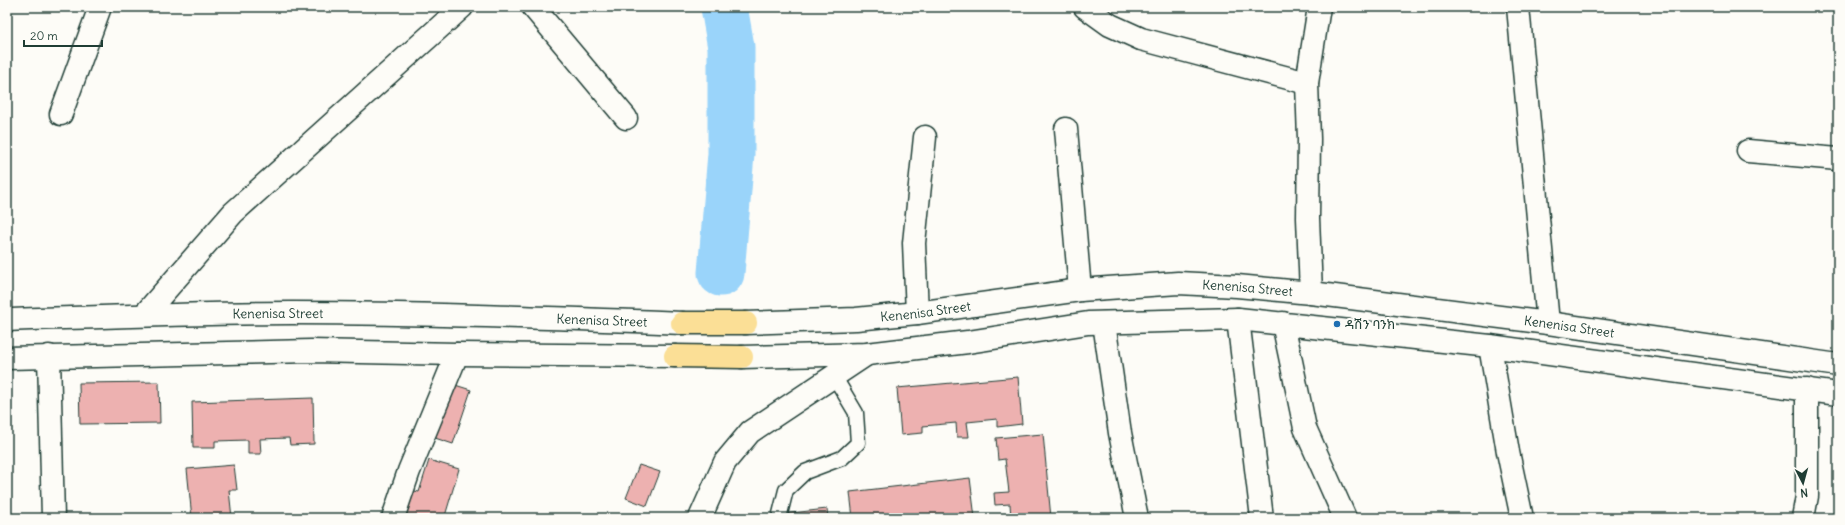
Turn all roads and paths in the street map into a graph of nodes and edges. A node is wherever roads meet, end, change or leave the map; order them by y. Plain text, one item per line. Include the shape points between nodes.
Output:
1 (100, 7) edge
2 (462, 7) edge
3 (533, 7) edge
4 (1085, 7) edge
5 (1319, 7) edge
6 (1518, 7) edge
7 (1307, 83) junction
8 (61, 114) dead end
9 (626, 118) dead end
10 (1066, 129) dead end
11 (925, 137) dead end
12 (1748, 151) dead end
13 (1838, 159) edge
14 (1080, 290) junction
15 (1311, 293) junction
16 (918, 313) junction
17 (144, 315) junction
18 (1238, 319) junction
19 (7, 320) edge
20 (1283, 322) junction
21 (1104, 323) junction
22 (1548, 324) junction
23 (1490, 346) junction
24 (457, 354) junction
25 (867, 354) junction
26 (49, 356) junction
27 (7, 358) edge
28 (1838, 365) edge
29 (834, 376) junction
30 (1808, 389) junction
31 (1838, 394) edge
32 (53, 518) edge
33 (393, 518) edge
34 (700, 518) edge
35 (779, 518) edge
36 (1137, 518) edge
37 (1262, 518) edge
38 (1345, 518) edge
39 (1522, 518) edge
40 (1803, 518) edge

1 - 8 main road
2 - 17 main road via 233,213
3 - 9 main road
4 - 7 main road via 1110,25 1141,39
5 - 7 main road
6 - 22 main road
7 - 15 main road
10 - 14 main road
11 - 16 main road via 914,243
12 - 13 main road
14 - 15 main road, Kenenisa Street via 1178,283
14 - 16 main road, Kenenisa Street
15 - 22 main road, Kenenisa Street
16 - 17 main road, Kenenisa Street via 856,319 746,323 300,313
17 - 19 main road, Kenenisa Street
18 - 20 main road
18 - 21 main road
18 - 37 main road
20 - 23 main road
20 - 38 main road via 1305,428
21 - 25 main road
21 - 36 main road via 1120,433
22 - 28 main road, Kenenisa Street
23 - 30 main road
23 - 39 main road
24 - 25 main road via 742,357
24 - 26 main road via 311,351
24 - 33 main road
25 - 29 main road
26 - 27 main road
26 - 32 main road
29 - 34 main road via 750,432 725,462
29 - 35 lane via 856,413 858,443 842,458 805,472 786,490
30 - 31 main road
30 - 40 main road via 1807,496

